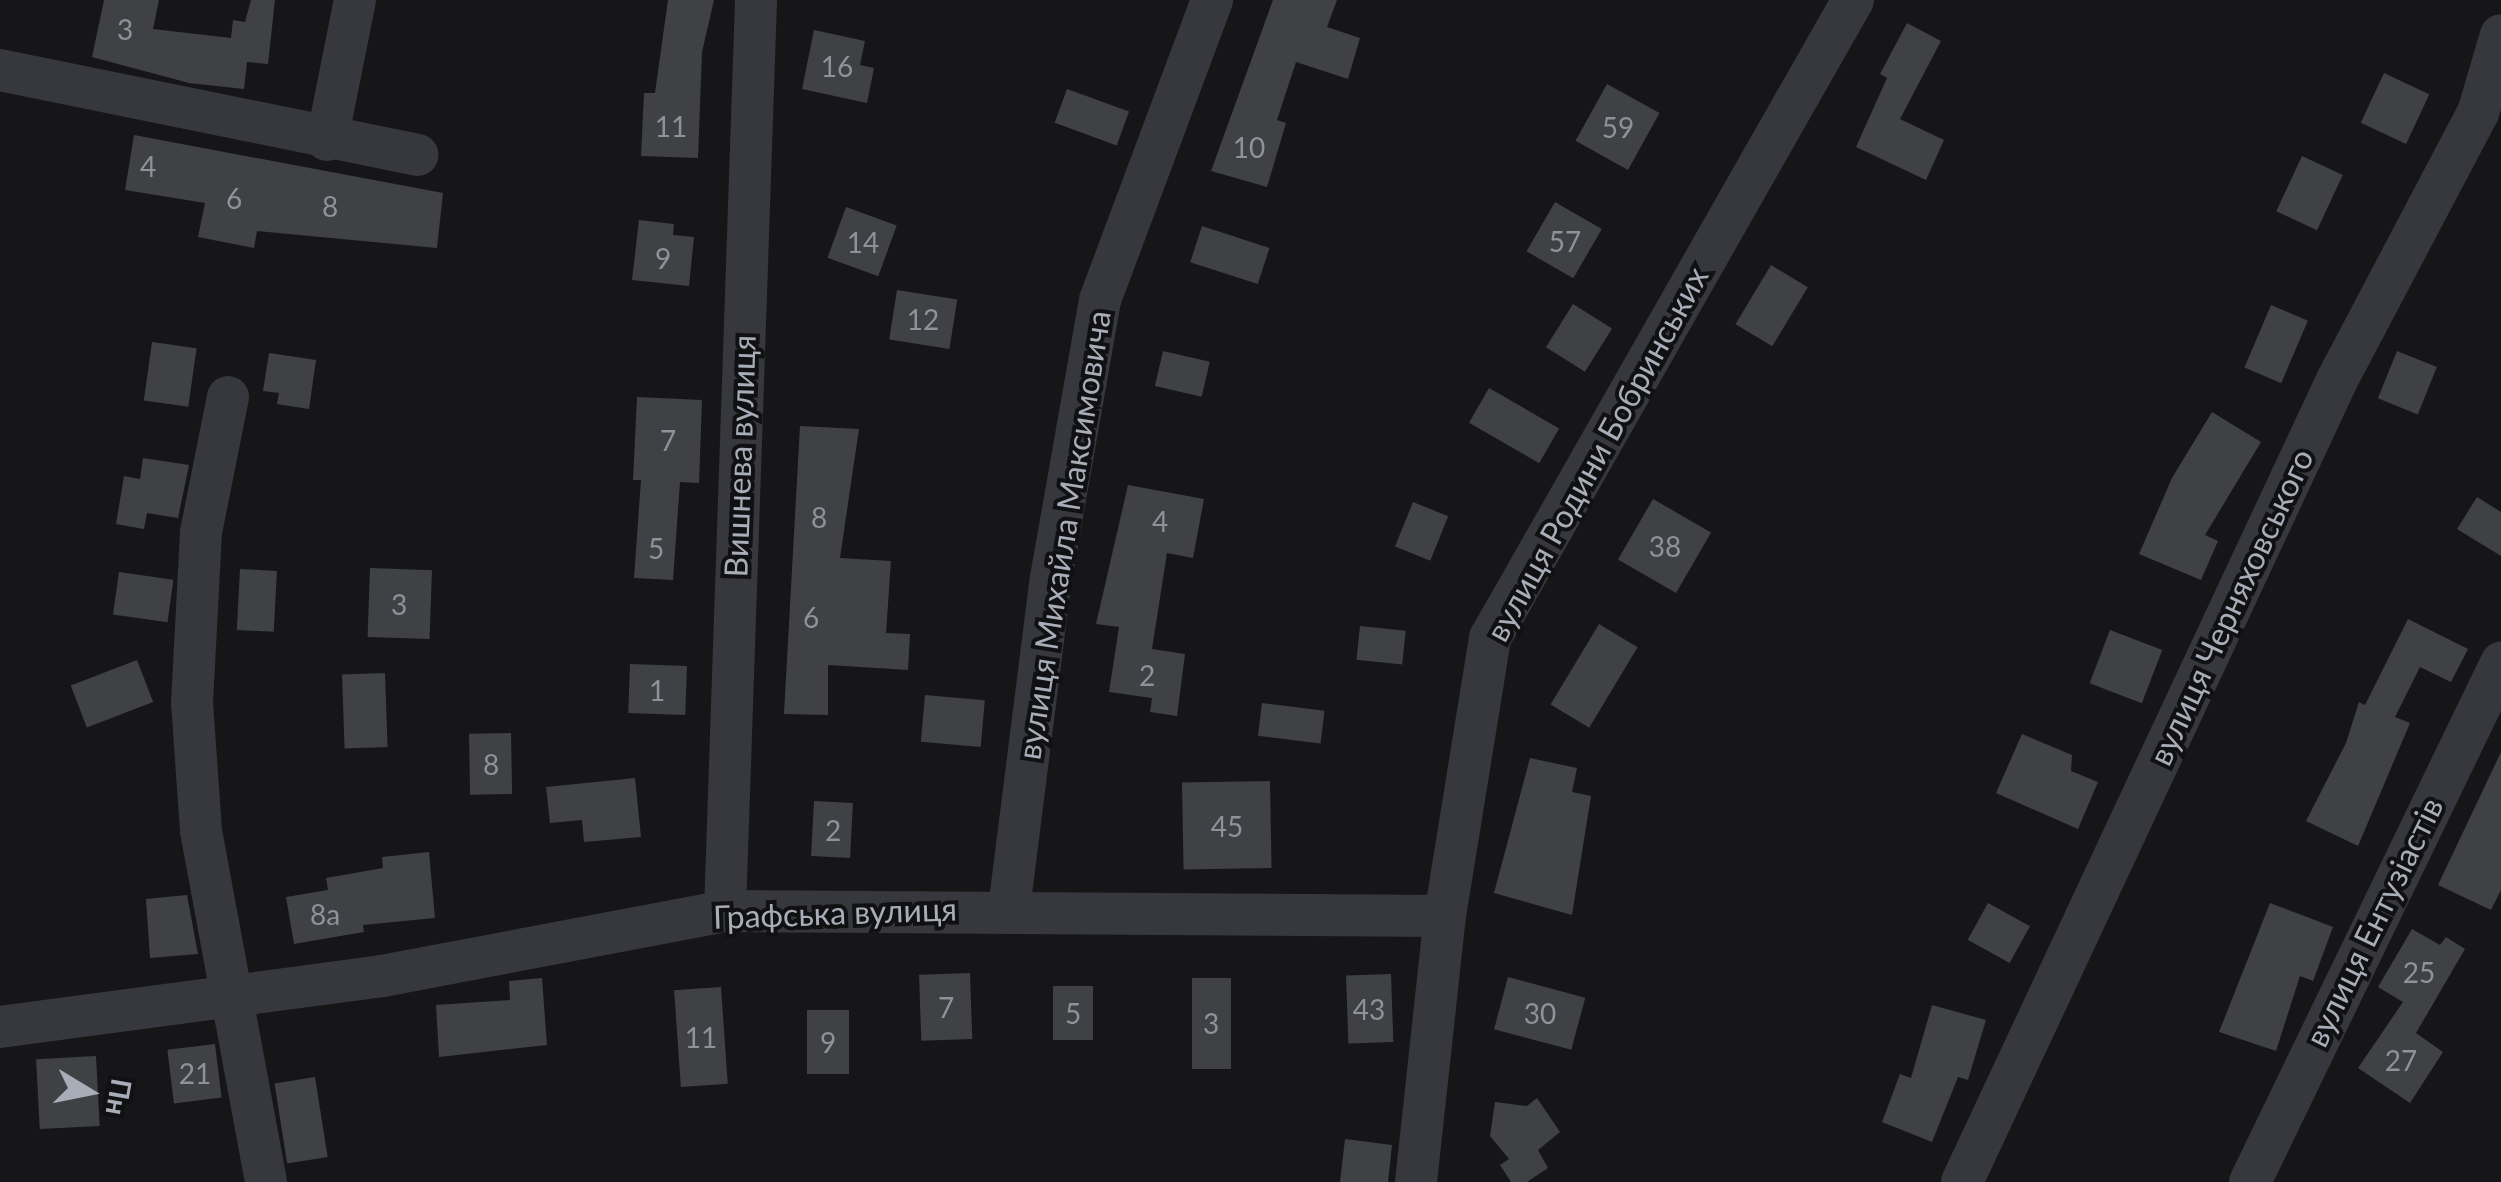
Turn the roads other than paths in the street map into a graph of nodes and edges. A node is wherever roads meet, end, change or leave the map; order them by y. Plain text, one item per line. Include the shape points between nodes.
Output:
1 (355, 0) edge
2 (756, 0) edge
3 (1212, 0) edge
4 (1854, 0) edge
5 (2501, 34) edge
6 (0, 70) edge
7 (327, 140) junction
8 (417, 156) dead end
9 (228, 397) dead end
10 (2501, 663) edge
11 (1009, 908) junction
12 (724, 912) junction
13 (1446, 916) junction
14 (232, 1000) junction
15 (0, 1027) edge
16 (266, 1182) edge
17 (1416, 1182) edge
18 (1962, 1182) edge
19 (2250, 1182) edge

1 - 7 street
2 - 12 street, Вишнева вулиця
3 - 11 street, вулиця Михайла Максимовича via 1100,300 1051,578
4 - 13 street, вулиця Родини Бобринських via 1490,638
5 - 18 street, вулиця Черняховського via 2478,113 2337,380
6 - 7 street
7 - 8 street
9 - 14 street via 201,532 192,702 201,831
10 - 19 street, вулиця Ентузіастів
11 - 12 street, Графська вулиця
11 - 13 street, Графська вулиця
12 - 14 street, Графська вулиця
13 - 17 street, вулиця Родини Бобринських
14 - 15 street, Графська вулиця
14 - 16 street

